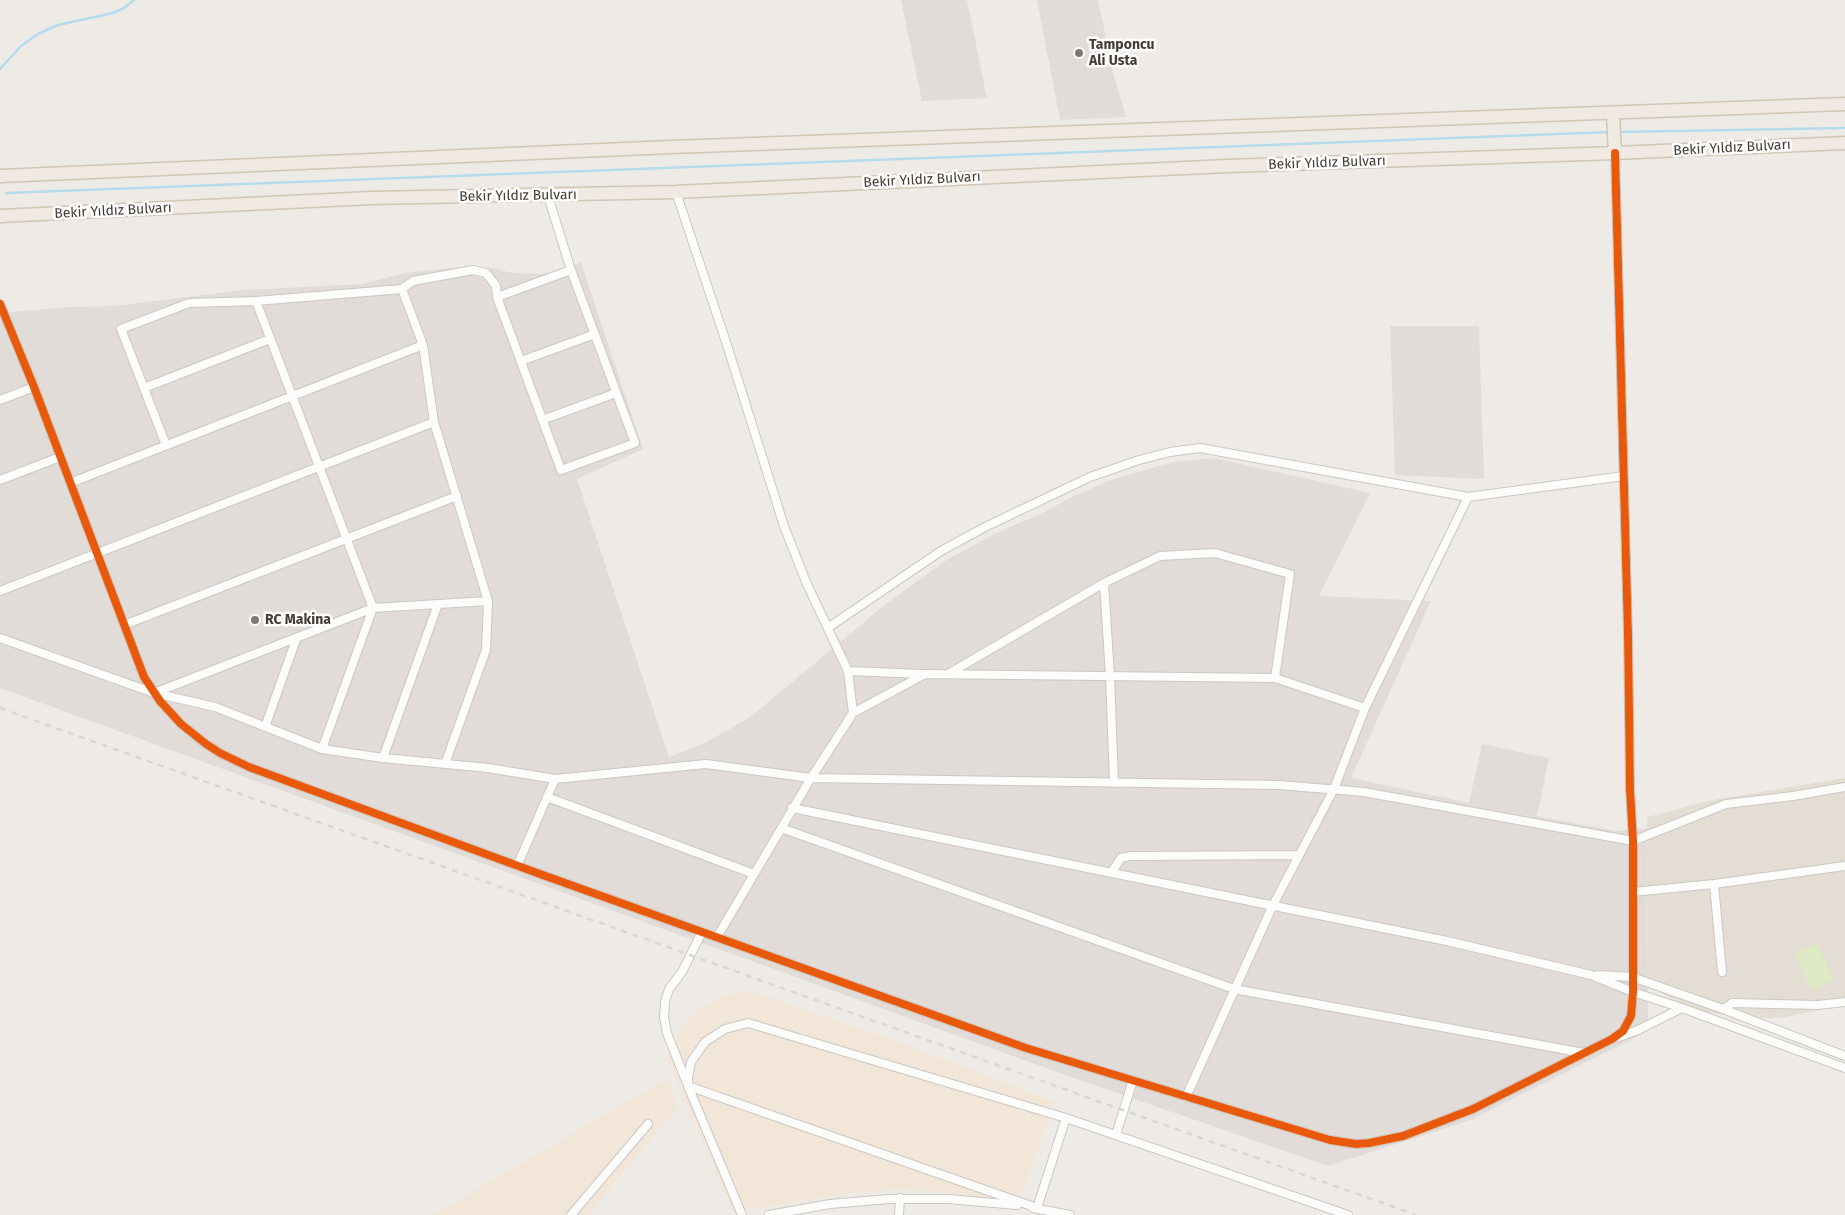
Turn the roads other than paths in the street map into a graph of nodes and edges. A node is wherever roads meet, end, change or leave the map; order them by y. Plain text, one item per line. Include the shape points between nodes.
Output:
1 (1845, 104) edge
2 (1613, 119) junction
3 (1845, 143) edge
4 (1615, 154) junction
5 (0, 176) edge
6 (676, 192) junction
7 (548, 196) junction
8 (0, 216) edge
9 (571, 270) junction
10 (402, 289) junction
11 (497, 297) junction
12 (256, 301) junction
13 (0, 304) edge
14 (3, 319) edge
15 (595, 334) junction
16 (270, 339) junction
17 (423, 345) junction
18 (521, 361) junction
19 (34, 387) junction
20 (144, 388) junction
21 (616, 393) junction
22 (292, 396) junction
23 (0, 400) edge
24 (542, 420) junction
25 (434, 422) junction
26 (166, 446) junction
27 (60, 457) junction
28 (319, 467) junction
29 (1624, 476) junction
30 (0, 480) edge
31 (70, 483) junction
32 (457, 496) junction
33 (1468, 496) junction
34 (346, 539) junction
35 (97, 553) junction
36 (1104, 583) junction
37 (0, 591) edge
38 (488, 601) junction
39 (438, 604) junction
40 (373, 608) junction
41 (124, 625) junction
42 (829, 628) junction
43 (298, 637) junction
44 (0, 638) edge
45 (848, 671) junction
46 (925, 674) junction
47 (948, 674) junction
48 (1110, 676) junction
49 (1275, 678) junction
50 (154, 693) junction
51 (1365, 708) junction
52 (853, 713) junction
53 (265, 727) junction
54 (322, 749) junction
55 (383, 758) junction
56 (445, 764) junction
57 (810, 778) junction
58 (555, 779) junction
59 (1114, 783) junction
60 (1845, 787) edge
61 (1334, 789) junction
62 (547, 797) junction
63 (792, 808) junction
64 (781, 828) junction
65 (1633, 841) junction
66 (1299, 855) junction
67 (517, 866) junction
68 (1845, 866) edge
69 (1111, 873) junction
70 (754, 874) junction
71 (1714, 884) junction
72 (1633, 892) junction
73 (1273, 905) junction
74 (702, 932) junction
75 (717, 937) junction
76 (1722, 972) dead end
77 (1591, 975) junction
78 (1632, 977) junction
79 (1234, 989) junction
80 (1633, 992) junction
81 (1845, 1002) edge
82 (1682, 1008) junction
83 (1723, 1009) junction
84 (1612, 1039) junction
85 (1584, 1053) junction
86 (1845, 1056) edge
87 (1845, 1068) edge
88 (1133, 1080) junction
89 (688, 1086) junction
90 (1186, 1097) junction
91 (1066, 1118) junction
92 (648, 1124) dead end
93 (1116, 1135) junction
94 (900, 1198) junction
95 (1037, 1208) junction
96 (800, 1212) edge
97 (572, 1215) edge
98 (742, 1215) edge
99 (769, 1215) edge
100 (899, 1215) edge
101 (1070, 1215) edge
102 (1348, 1215) edge

1 - 2 main road
2 - 4 main road
2 - 5 main road via 671,147
3 - 4 main road, Bekir Yıldız Bulvarı
4 - 6 main road, Bekir Yıldız Bulvarı via 1227,166
4 - 29 street
6 - 7 main road, Bekir Yıldız Bulvarı
6 - 42 street via 784,526
7 - 8 main road, Bekir Yıldız Bulvarı via 371,198
7 - 9 street
9 - 11 street
9 - 15 street
10 - 11 street via 413,281 477,270 494,281
10 - 12 street
10 - 17 street
11 - 18 street
12 - 16 street
12 - 20 street via 189,303 121,329
13 - 14 street
14 - 19 street
15 - 18 street
15 - 21 street
16 - 20 street
16 - 22 street
17 - 22 street
17 - 25 street
18 - 24 street
19 - 23 street
19 - 27 street
20 - 26 street
21 - 24 street
21 - 24 street via 635,443 598,457 561,470
22 - 26 street
22 - 28 street
25 - 28 street
25 - 32 street
26 - 31 street
27 - 30 street
27 - 31 street
28 - 34 street
28 - 35 street
29 - 33 street
29 - 65 street
31 - 35 street
32 - 34 street
32 - 38 street
33 - 42 street via 1200,448 1170,452 1090,477 985,527 941,551
33 - 51 street
34 - 40 street
34 - 41 street
35 - 37 street
35 - 41 street
36 - 47 street
36 - 48 street
36 - 49 street via 1160,556 1216,553 1290,574
38 - 39 street
38 - 56 street via 486,650
39 - 40 street
39 - 55 street
40 - 43 street
40 - 54 street
41 - 50 street via 144,677
42 - 45 street
43 - 50 street
43 - 53 street
44 - 50 street
45 - 46 street
45 - 52 street
46 - 47 street
46 - 52 street
47 - 48 street
48 - 49 street
48 - 59 street
49 - 51 street
50 - 53 street via 215,707
50 - 67 street via 193,734 234,761
51 - 61 street
52 - 57 street
53 - 54 street
54 - 55 street
55 - 56 street
56 - 58 street
57 - 58 street via 706,764
57 - 59 street
57 - 63 street
58 - 62 street
59 - 61 street via 1270,784
60 - 65 street via 1726,804
61 - 65 street
61 - 66 street
62 - 67 street
62 - 70 street
63 - 64 street
63 - 69 street
64 - 70 street
64 - 79 street
65 - 72 street
66 - 69 street via 1130,856 1121,858
66 - 73 street
67 - 74 street
68 - 71 street
69 - 73 street
70 - 75 street
71 - 72 street
71 - 76 street
72 - 78 street
73 - 77 street
73 - 79 street
74 - 75 street
74 - 89 street via 664,1002 667,1033
75 - 88 street via 1026,1048
77 - 78 street
77 - 80 street
78 - 80 street
78 - 83 street
79 - 85 street
79 - 90 street
80 - 82 street
80 - 84 street via 1629,1021 1623,1031
81 - 83 street via 1818,1005 1732,1003
82 - 84 street
82 - 87 street
83 - 86 street
84 - 85 street
85 - 90 street via 1473,1109 1402,1136 1369,1143 1330,1140
88 - 90 street
88 - 93 street
89 - 91 street via 691,1062 705,1042 725,1029 748,1023
89 - 95 street
89 - 98 street
91 - 93 street
91 - 95 street
92 - 97 street
93 - 102 street
94 - 95 street via 978,1200
94 - 96 street via 859,1201
94 - 100 street
95 - 101 street
96 - 99 street

